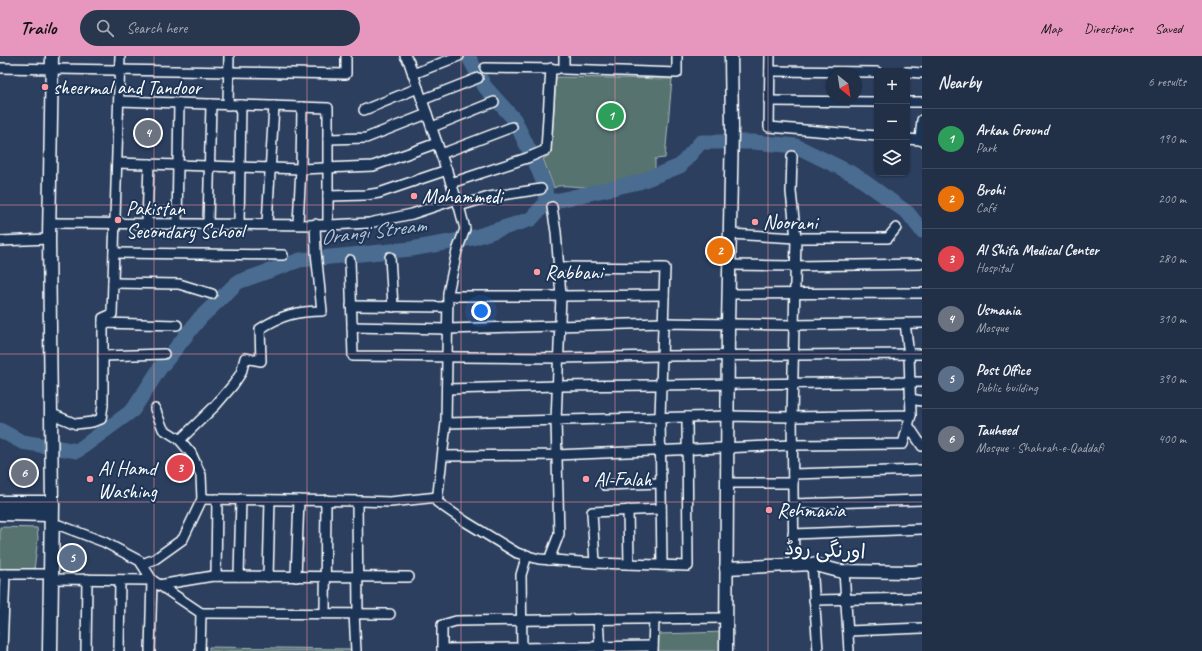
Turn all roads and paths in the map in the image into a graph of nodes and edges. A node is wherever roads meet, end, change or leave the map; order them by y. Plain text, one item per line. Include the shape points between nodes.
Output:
1 (52, 56) edge
2 (120, 56) edge
3 (229, 56) edge
4 (346, 56) edge
5 (405, 56) edge
6 (459, 56) edge
7 (564, 56) edge
8 (677, 56) edge
9 (731, 56) edge
10 (770, 56) edge
11 (0, 68) edge
12 (485, 68) dead end
13 (551, 68) junction
14 (52, 69) junction
15 (564, 69) junction
16 (120, 70) junction
17 (770, 71) junction
18 (874, 72) edge
19 (910, 72) edge
20 (229, 73) junction
21 (922, 73) edge
22 (413, 74) junction
23 (478, 78) dead end
24 (418, 88) junction
25 (422, 100) junction
26 (119, 101) junction
27 (769, 101) junction
28 (494, 102) dead end
29 (874, 102) edge
30 (910, 102) edge
31 (922, 102) edge
32 (179, 103) junction
33 (211, 104) junction
34 (228, 105) junction
35 (242, 105) junction
36 (274, 106) junction
37 (302, 107) junction
38 (364, 110) dead end
39 (427, 114) junction
40 (922, 120) edge
41 (432, 127) junction
42 (512, 127) dead end
43 (874, 136) edge
44 (328, 139) junction
45 (910, 139) edge
46 (921, 140) edge
47 (437, 143) junction
48 (441, 154) junction
49 (792, 156) dead end
50 (117, 163) junction
51 (149, 164) junction
52 (178, 165) junction
53 (210, 166) junction
54 (239, 167) junction
55 (270, 168) junction
56 (301, 169) junction
57 (328, 169) junction
58 (447, 170) junction
59 (451, 183) junction
60 (541, 189) dead end
61 (328, 196) junction
62 (458, 203) junction
63 (552, 207) dead end
64 (115, 222) junction
65 (50, 223) junction
66 (147, 223) junction
67 (177, 223) junction
68 (208, 223) junction
69 (239, 223) junction
70 (267, 223) junction
71 (298, 224) junction
72 (315, 224) junction
73 (328, 224) junction
74 (896, 228) dead end
75 (730, 234) junction
76 (796, 238) junction
77 (49, 239) junction
78 (0, 241) edge
79 (114, 253) junction
80 (283, 255) dead end
81 (390, 257) dead end
82 (350, 260) dead end
83 (920, 264) dead end
84 (729, 265) junction
85 (795, 266) junction
86 (559, 267) junction
87 (113, 283) junction
88 (922, 293) edge
89 (212, 294) dead end
90 (729, 294) junction
91 (795, 294) junction
92 (664, 295) junction
93 (448, 296) junction
94 (561, 296) junction
95 (351, 306) junction
96 (393, 307) junction
97 (448, 307) junction
98 (103, 323) junction
99 (663, 323) junction
100 (905, 323) junction
101 (922, 323) edge
102 (728, 324) junction
103 (177, 325) dead end
104 (794, 325) junction
105 (560, 326) junction
106 (352, 327) junction
107 (447, 329) junction
108 (164, 354) dead end
109 (922, 354) edge
110 (728, 355) junction
111 (793, 355) junction
112 (909, 355) junction
113 (103, 356) junction
114 (662, 356) junction
115 (447, 357) junction
116 (559, 358) junction
117 (910, 382) junction
118 (922, 382) edge
119 (728, 384) junction
120 (793, 384) junction
121 (661, 385) junction
122 (558, 386) junction
123 (447, 389) junction
124 (910, 399) junction
125 (922, 401) edge
126 (155, 409) dead end
127 (52, 411) junction
128 (728, 416) junction
129 (911, 416) junction
130 (660, 417) junction
131 (687, 417) junction
132 (792, 417) junction
133 (556, 421) junction
134 (446, 423) junction
135 (908, 425) junction
136 (180, 440) junction
137 (792, 445) junction
138 (922, 446) edge
139 (727, 448) junction
140 (688, 450) junction
141 (661, 451) junction
142 (556, 455) junction
143 (444, 456) junction
144 (922, 470) edge
145 (793, 478) junction
146 (661, 483) junction
147 (727, 483) junction
148 (605, 485) dead end
149 (438, 497) junction
150 (202, 499) junction
151 (217, 499) junction
152 (241, 499) junction
153 (270, 500) junction
154 (299, 500) junction
155 (326, 500) junction
156 (922, 500) edge
157 (357, 501) junction
158 (0, 503) edge
159 (793, 504) junction
160 (48, 508) junction
161 (661, 509) junction
162 (628, 510) junction
163 (0, 513) edge
164 (922, 529) edge
165 (793, 534) junction
166 (527, 555) junction
167 (550, 560) junction
168 (595, 563) junction
169 (142, 564) junction
170 (629, 564) junction
171 (812, 564) junction
172 (662, 565) junction
173 (794, 565) junction
174 (726, 568) junction
175 (922, 570) edge
176 (844, 571) junction
177 (2, 574) edge
178 (216, 576) junction
179 (239, 576) junction
180 (47, 577) junction
181 (268, 577) junction
182 (296, 577) junction
183 (325, 577) junction
184 (409, 577) dead end
185 (357, 578) junction
186 (87, 579) junction
187 (120, 580) junction
188 (156, 583) junction
189 (922, 598) edge
190 (814, 600) junction
191 (846, 600) junction
192 (201, 612) junction
193 (324, 613) junction
194 (356, 614) junction
195 (390, 614) dead end
196 (726, 618) junction
197 (654, 619) junction
198 (522, 620) junction
199 (598, 620) junction
200 (922, 628) edge
201 (848, 631) junction
202 (600, 649) edge
203 (653, 649) edge
204 (442, 650) edge
205 (522, 650) edge
206 (2, 651) edge
207 (41, 651) edge
208 (50, 651) edge
209 (86, 651) edge
210 (119, 651) edge
211 (150, 651) edge
212 (200, 651) edge
213 (356, 651) edge
214 (726, 651) edge
215 (818, 651) edge
216 (849, 651) edge

1 - 14 main road
2 - 16 street
3 - 20 street
4 - 20 street via 346,74
5 - 22 street
6 - 22 street
7 - 15 street
8 - 15 street via 677,73
9 - 75 main road
10 - 17 street
11 - 14 street
12 - 13 street
13 - 15 street
13 - 59 street via 546,150
14 - 16 street
14 - 65 main road
16 - 20 street
16 - 26 street
17 - 18 street
17 - 27 street
19 - 21 street
20 - 34 street
22 - 24 street
23 - 25 street
24 - 25 street
24 - 38 street
25 - 39 street
26 - 32 street
26 - 50 street
27 - 29 street
27 - 43 street via 769,127
28 - 41 street
30 - 31 street
32 - 33 street
32 - 52 street
33 - 34 street
33 - 53 street
34 - 35 street
35 - 36 street
35 - 54 street
36 - 37 street
36 - 55 street
37 - 44 street via 328,108
37 - 56 street
39 - 41 street
39 - 44 street via 366,138
40 - 46 street
41 - 47 street
42 - 48 street
44 - 57 street
45 - 46 street
47 - 48 street
47 - 57 street via 373,166
48 - 58 street
49 - 76 street via 791,192
50 - 51 street
50 - 64 street
51 - 52 street
51 - 66 street
52 - 53 street
52 - 67 street
53 - 54 street
53 - 68 street
54 - 55 street
54 - 69 street
55 - 56 street
55 - 70 street
56 - 57 street
56 - 71 street
57 - 61 street
58 - 59 street
58 - 61 street via 379,193
59 - 62 street
60 - 62 street
61 - 73 street
62 - 73 street via 369,223
62 - 93 street via 466,228 457,251
63 - 86 street
64 - 65 street
64 - 66 street
64 - 79 street
65 - 77 main road
66 - 67 street
67 - 68 street
68 - 69 street
69 - 70 street
70 - 71 street
71 - 72 street
72 - 73 street
72 - 136 street via 322,311 294,314 274,320 260,329 261,361 245,358 241,373 233,385
74 - 76 street via 888,238
75 - 76 street
75 - 84 main road
76 - 85 street
77 - 78 street
77 - 127 main road
79 - 80 street
79 - 87 street
81 - 96 street
82 - 95 street
83 - 85 street
84 - 85 street
84 - 90 main road
85 - 91 street
86 - 92 street via 665,268
86 - 94 street
87 - 89 street via 179,284
87 - 98 street via 112,314 103,318
88 - 91 street
90 - 91 street
90 - 102 main road
91 - 104 street
92 - 94 street
92 - 99 street
93 - 94 street
93 - 97 street
94 - 105 street
95 - 96 street
95 - 106 street
96 - 97 street
97 - 107 street
98 - 103 street
98 - 113 street
99 - 102 street
99 - 105 street
99 - 114 street
100 - 101 street
100 - 104 street
100 - 112 street
102 - 104 street
102 - 110 main road
104 - 111 street
105 - 107 street
105 - 116 street
106 - 107 street
106 - 115 street via 353,356
107 - 115 street
108 - 113 street
109 - 112 street
110 - 111 street
110 - 114 street
110 - 119 main road
111 - 112 street
111 - 120 street
112 - 117 street
113 - 127 street via 101,419 76,424
114 - 116 street
114 - 121 street
115 - 116 street
115 - 123 street
116 - 122 street
117 - 118 street
117 - 120 street
117 - 124 street
119 - 120 street
119 - 121 street
119 - 128 main road
120 - 132 street
121 - 122 street
121 - 130 street
122 - 123 street
122 - 133 street
123 - 134 street
124 - 125 street
124 - 129 street
126 - 136 street via 163,429
127 - 160 main road
128 - 131 street
128 - 132 street
128 - 139 main road
129 - 132 street
129 - 135 street
130 - 131 street
130 - 133 street
130 - 141 street
131 - 140 street
132 - 137 street
133 - 134 street
133 - 142 street
134 - 143 street
135 - 137 street via 903,444
135 - 138 street
136 - 150 street via 191,453 201,475
137 - 139 street
137 - 145 street
139 - 140 street
139 - 147 main road
140 - 141 street
140 - 172 street via 688,566
141 - 142 street
141 - 146 street
142 - 143 street
142 - 167 street via 559,534
143 - 149 street
144 - 145 street
145 - 147 street
145 - 159 street
146 - 148 street
146 - 161 street
147 - 174 main road
149 - 157 street via 390,502
149 - 166 street via 437,502 466,522 517,553
150 - 151 street
150 - 169 street via 183,539 155,559
151 - 152 street
151 - 178 street
152 - 153 street
152 - 179 street
153 - 154 street
153 - 181 street
154 - 155 street
154 - 182 street
155 - 157 street
155 - 183 street
156 - 159 street
157 - 185 street
158 - 160 main road
159 - 165 street
160 - 163 main road
160 - 169 street via 59,525 104,542
160 - 180 main road
161 - 162 street
161 - 172 street
162 - 168 street via 592,512
162 - 170 street
164 - 165 street
165 - 173 street
166 - 167 street
166 - 198 street via 521,575
167 - 168 street
168 - 170 street
169 - 188 street
170 - 172 street
171 - 173 main road, اورنگی روڈ
171 - 176 main road, اورنگی روڈ
171 - 190 street
173 - 174 main road, اورنگی روڈ
174 - 196 main road
175 - 176 main road, اورنگی روڈ
176 - 191 street
177 - 180 street
177 - 206 street
178 - 179 street
178 - 188 street
179 - 181 street
180 - 186 street
180 - 207 main road
180 - 208 main road
181 - 182 street
182 - 183 street
183 - 185 street
183 - 193 street
184 - 185 street
185 - 194 street
186 - 187 street
186 - 209 street
187 - 188 street
187 - 210 street
188 - 192 street
188 - 211 street
189 - 191 street
190 - 191 street
190 - 215 street
191 - 201 street
192 - 193 street
192 - 212 street
193 - 194 street
194 - 195 street
194 - 213 street
196 - 197 street
196 - 214 main road
197 - 199 street
197 - 203 street
198 - 199 street
198 - 204 street via 456,621 442,625
198 - 205 street
199 - 202 street
200 - 201 street
201 - 216 street
202 - 203 street
202 - 205 street
204 - 205 street

